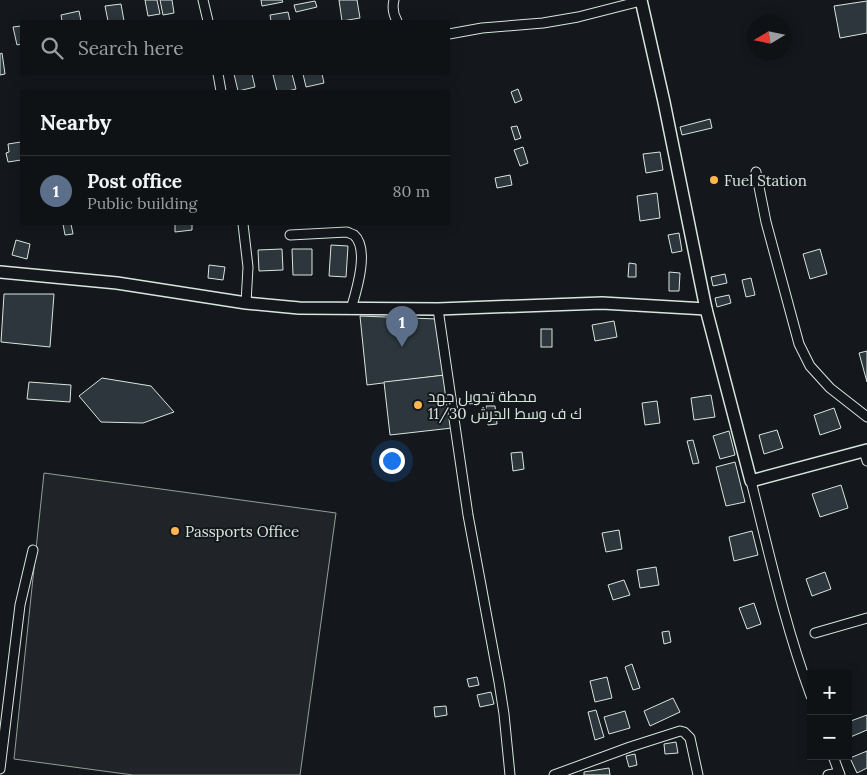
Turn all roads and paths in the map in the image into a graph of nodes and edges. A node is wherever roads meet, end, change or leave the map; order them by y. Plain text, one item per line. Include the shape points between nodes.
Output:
1 (203, 0) edge
2 (394, 0) edge
3 (641, 0) edge
4 (208, 20) edge
5 (396, 20) edge
6 (450, 34) edge
7 (218, 75) edge
8 (221, 90) edge
9 (756, 172) dead end
10 (243, 225) edge
11 (290, 234) dead end
12 (0, 272) edge
13 (246, 303) junction
14 (351, 309) junction
15 (438, 309) junction
16 (706, 309) junction
17 (867, 417) edge
18 (866, 454) edge
19 (751, 481) junction
20 (33, 550) dead end
21 (867, 618) edge
22 (815, 633) dead end
23 (807, 686) edge
24 (834, 760) edge
25 (0, 769) edge
26 (839, 774) edge
27 (510, 775) edge
28 (554, 775) edge
29 (698, 775) edge
30 (828, 775) edge

1 - 4 street
2 - 5 street via 392,8
3 - 6 street via 578,17
3 - 16 street
7 - 8 street
9 - 17 street via 799,344 810,366 830,388
10 - 13 street via 248,267
11 - 14 street via 347,232 354,235 359,242 362,262
12 - 13 street via 117,283
13 - 14 street
14 - 15 street
15 - 16 street via 602,304
15 - 27 street via 468,515 504,714
16 - 19 street
18 - 19 street
19 - 23 street via 783,610
20 - 25 street via 20,605
21 - 22 street
24 - 26 street
26 - 30 street
28 - 29 street via 680,731 690,738

